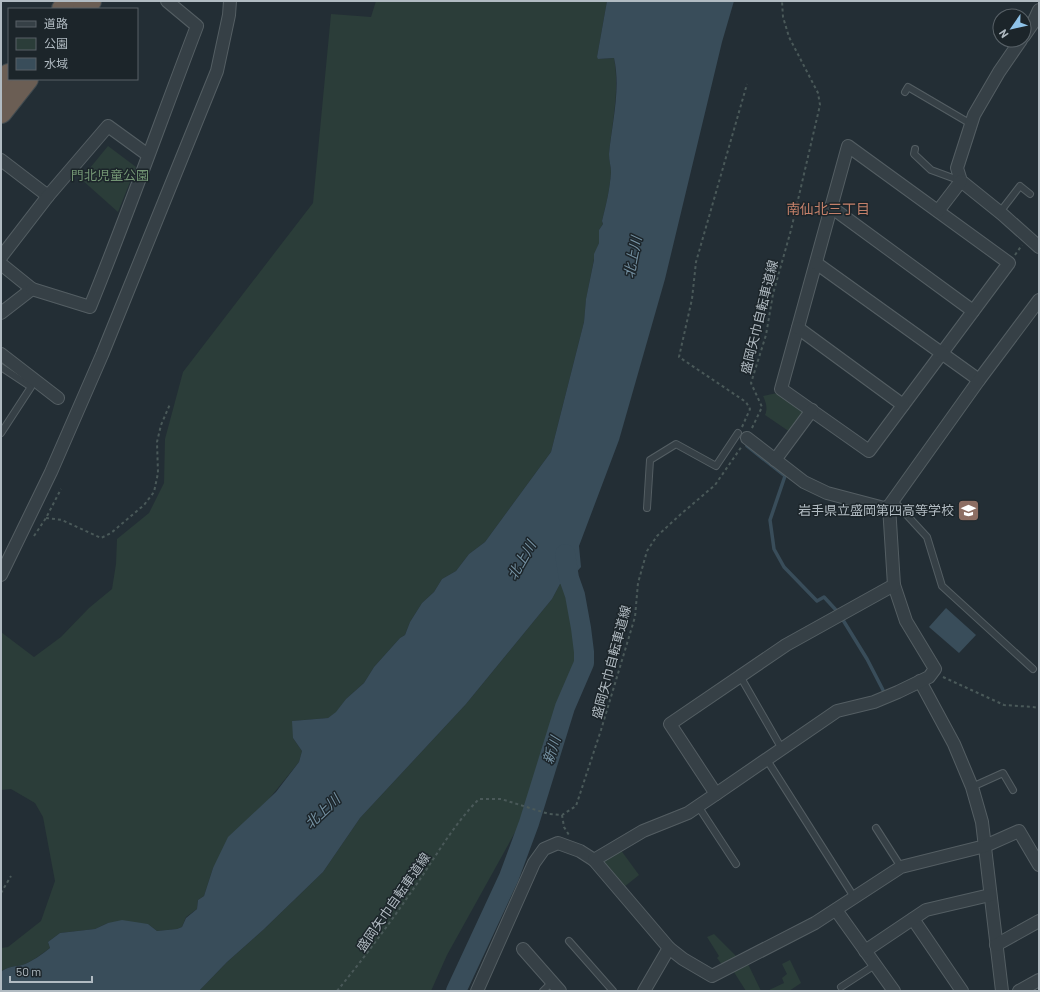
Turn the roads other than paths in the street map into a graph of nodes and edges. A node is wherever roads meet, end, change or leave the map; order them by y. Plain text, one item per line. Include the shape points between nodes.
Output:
1 (167, 1) edge
2 (230, 1) edge
3 (1039, 10) edge
4 (1032, 24) edge
5 (1016, 48) edge
6 (8, 76) edge
7 (26, 80) edge
8 (1, 85) edge
9 (905, 92) dead end
10 (1, 112) edge
11 (971, 124) junction
12 (915, 149) dead end
13 (148, 155) junction
14 (1, 160) edge
15 (961, 182) junction
16 (1030, 194) dead end
17 (48, 196) junction
18 (832, 207) junction
19 (938, 211) junction
20 (1000, 212) junction
21 (1039, 247) edge
22 (1, 257) edge
23 (816, 263) junction
24 (1, 264) edge
25 (32, 289) junction
26 (1039, 300) edge
27 (974, 310) junction
28 (1, 313) edge
29 (798, 328) junction
30 (1, 354) edge
31 (941, 354) junction
32 (1, 367) edge
33 (979, 380) junction
34 (58, 398) dead end
35 (904, 405) junction
36 (812, 410) junction
37 (1, 433) edge
38 (743, 436) joint
39 (775, 460) junction
40 (891, 503) junction
41 (647, 508) dead end
42 (1, 576) edge
43 (894, 585) junction
44 (1033, 669) dead end
45 (740, 676) junction
46 (920, 681) junction
47 (782, 749) junction
48 (767, 760) junction
49 (972, 787) junction
50 (1013, 790) dead end
51 (716, 794) junction
52 (698, 806) junction
53 (876, 828) dead end
54 (985, 846) junction
55 (594, 860) junction
56 (736, 864) dead end
57 (1039, 865) edge
58 (901, 867) junction
59 (990, 895) junction
60 (854, 897) junction
61 (836, 910) junction
62 (913, 919) junction
63 (1039, 921) edge
64 (569, 941) dead end
65 (996, 945) junction
66 (669, 948) junction
67 (523, 949) dead end
68 (865, 951) junction
69 (875, 965) junction
70 (1039, 980) edge
71 (556, 986) edge
72 (840, 987) dead end
73 (476, 991) edge
74 (543, 991) edge
75 (613, 991) edge
76 (644, 991) edge
77 (894, 991) edge
78 (962, 991) edge
79 (1002, 991) edge
80 (1019, 991) edge

1 - 13 street via 197,26
2 - 42 street via 217,72 102,355 51,472
3 - 4 street
5 - 11 street via 999,72
6 - 8 highway
7 - 10 highway
9 - 11 lane via 908,87
11 - 15 street via 957,168
12 - 15 lane via 914,154 931,170
13 - 17 street via 108,126
13 - 25 street via 90,307
14 - 17 street
15 - 19 street
15 - 20 street
16 - 20 lane via 1020,186
17 - 22 street
18 - 19 street via 848,146
18 - 23 street
18 - 27 street
19 - 27 street via 1009,263
20 - 21 street
23 - 29 street
23 - 31 street
24 - 25 street
25 - 28 street
26 - 33 street
27 - 31 street
29 - 35 street
29 - 36 street via 781,389
30 - 34 street
31 - 33 street
31 - 35 street
32 - 37 lane via 31,387
33 - 40 street
35 - 36 street via 869,452
36 - 39 street
38 - 39 street
38 - 41 lane via 716,466 676,444 650,460
39 - 40 street via 804,482 827,493 884,508
40 - 43 street
40 - 44 lane via 927,537 942,586
43 - 45 street via 786,645
43 - 46 street via 906,621 935,669 929,677
45 - 47 lane
45 - 51 street via 670,724
46 - 47 street via 874,702 837,711
46 - 49 street via 954,744
47 - 48 street
48 - 51 street
48 - 60 lane
49 - 50 lane via 1003,773
49 - 54 street via 982,822
51 - 52 street
52 - 55 street via 642,831
52 - 56 lane
53 - 58 lane
54 - 57 street via 1019,831
54 - 58 street
54 - 59 street
55 - 66 street
55 - 73 street via 580,851 558,843 544,849 534,863
58 - 60 street
59 - 62 street via 926,910
59 - 65 street
60 - 61 street
61 - 66 street via 712,976
61 - 68 street
62 - 68 street
62 - 78 street
63 - 65 street
64 - 75 lane
65 - 79 street
66 - 76 street
67 - 71 street
68 - 69 street
69 - 72 lane
69 - 77 street
70 - 80 street
71 - 74 lane

